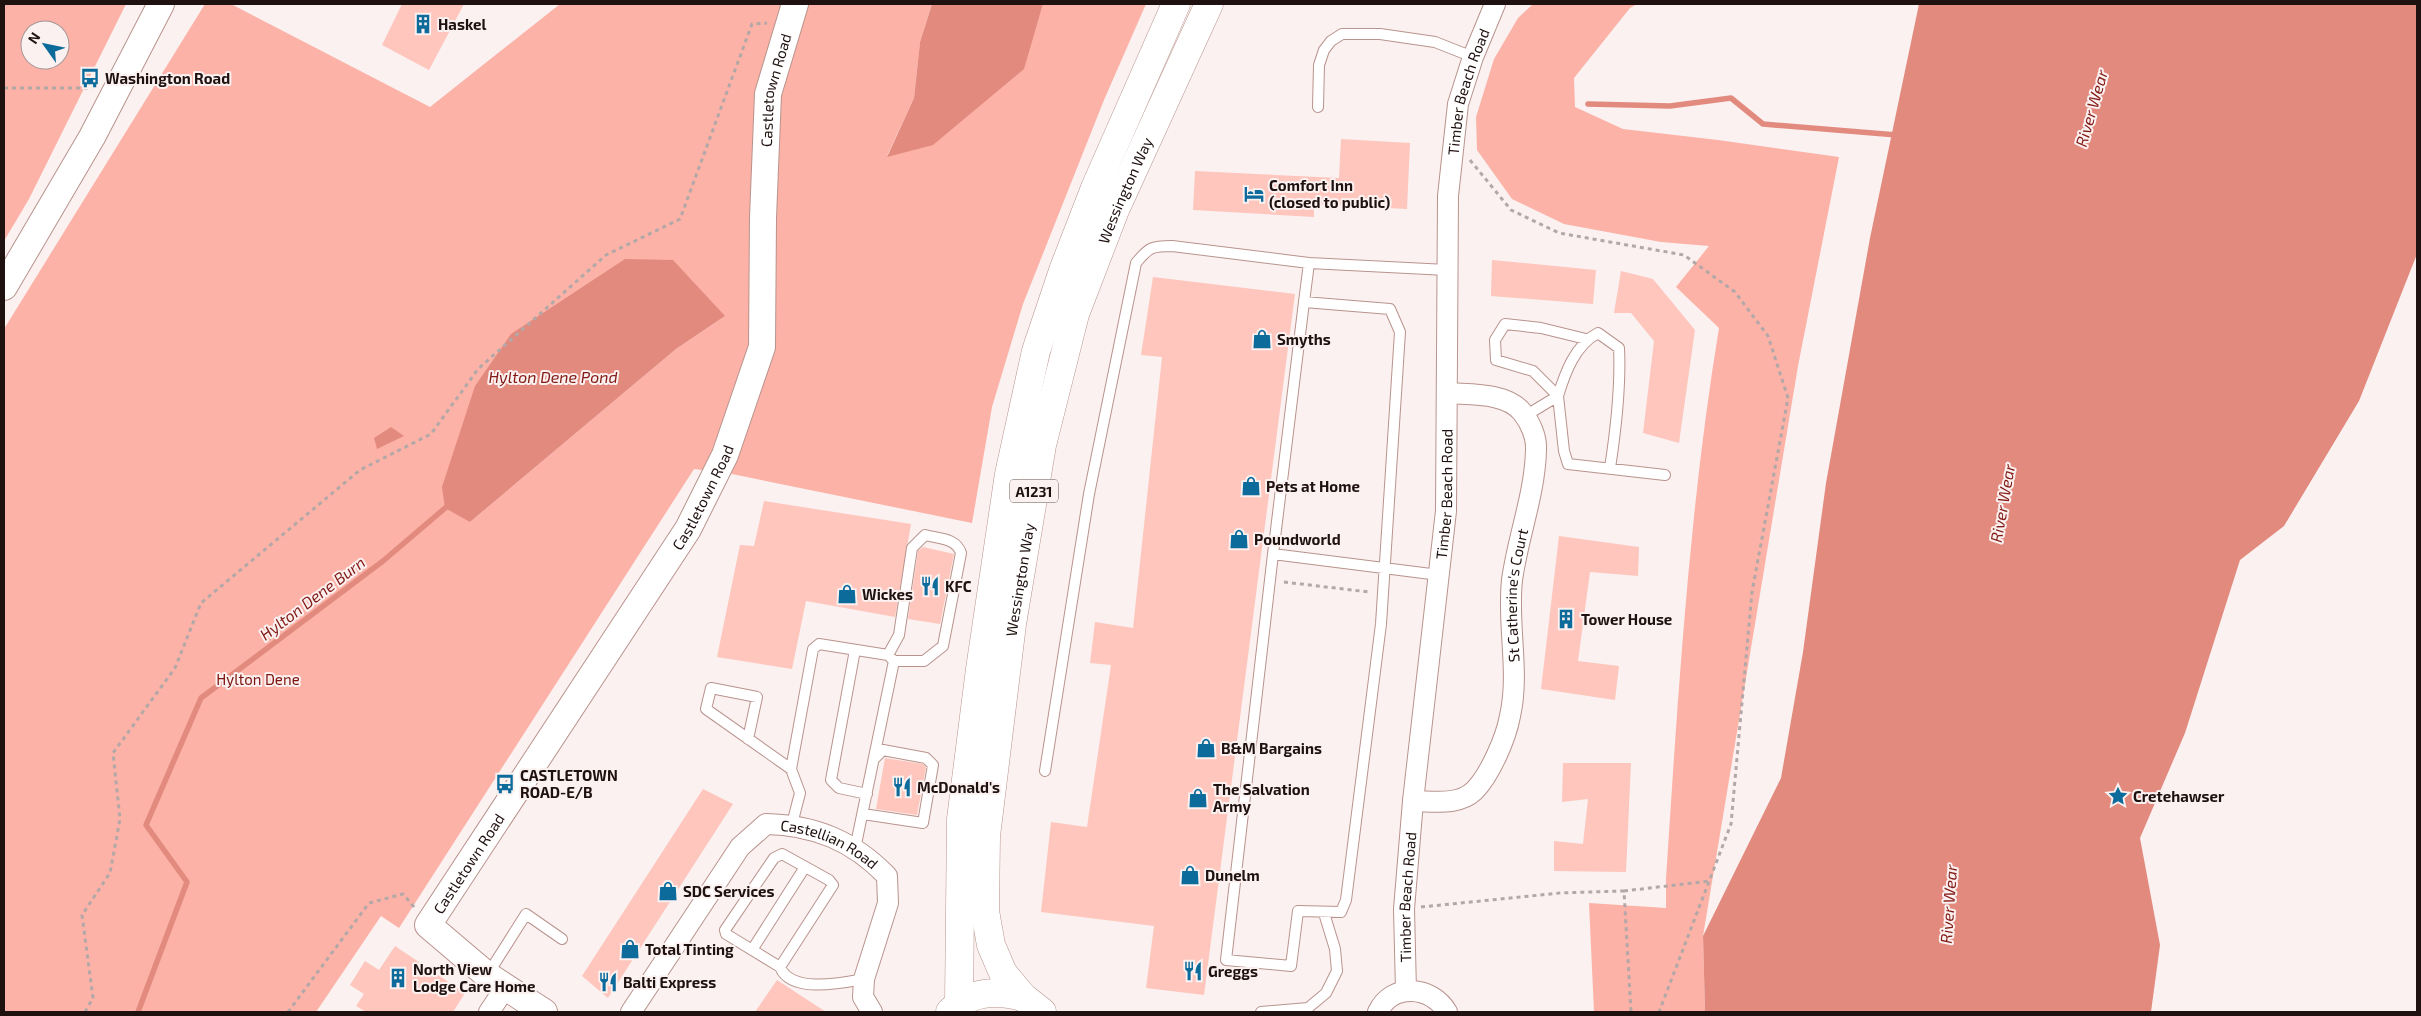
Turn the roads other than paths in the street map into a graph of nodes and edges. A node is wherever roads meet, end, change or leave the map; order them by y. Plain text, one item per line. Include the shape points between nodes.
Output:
1 (161, 4) edge
2 (1176, 4) edge
3 (1210, 4) edge
4 (1496, 4) edge
5 (792, 12) edge
6 (1473, 57) junction
7 (1318, 107) dead end
8 (1309, 262) junction
9 (1448, 270) junction
10 (4, 287) edge
11 (1304, 302) junction
12 (1586, 339) junction
13 (1447, 393) junction
14 (1558, 396) junction
15 (1525, 416) junction
16 (1610, 468) junction
17 (1665, 475) dead end
18 (1274, 554) junction
19 (1384, 570) junction
20 (1439, 575) junction
21 (855, 650) junction
22 (891, 658) junction
23 (748, 739) junction
24 (876, 758) junction
25 (791, 770) junction
26 (1045, 770) dead end
27 (867, 794) junction
28 (1413, 801) junction
29 (863, 814) junction
30 (792, 824) junction
31 (855, 849) junction
32 (805, 867) junction
33 (1324, 913) junction
34 (562, 939) dead end
35 (752, 950) junction
36 (780, 967) junction
37 (864, 979) junction
38 (496, 982) junction
39 (1406, 991) junction
40 (1039, 1007) edge
41 (954, 1008) edge
42 (1375, 1011) edge
43 (489, 1012) edge
44 (544, 1012) edge
45 (631, 1012) edge
46 (872, 1012) edge
47 (1261, 1012) edge
48 (1447, 1012) edge

1 - 10 street via 92,137
2 - 41 highway, Wessington Way / A1231 via 1095,188 1036,351 1009,474 961,819
3 - 40 highway, Wessington Way / A1231 via 1115,210 1075,314 1042,445 1012,624 986,836 985,911 991,946 1003,973
4 - 6 street, Timber Beach Road
5 - 38 street, Castletown Road via 768,94 762,347 725,455 688,529 428,925
6 - 7 lane via 1435,42 1380,34 1342,34 1324,50 1319,65
6 - 9 street, Timber Beach Road via 1458,104 1448,196
8 - 9 lane
8 - 11 lane
8 - 26 lane via 1156,246 1147,250 1136,263 1089,494
9 - 13 street, Timber Beach Road
11 - 18 lane
11 - 19 lane via 1390,309 1400,332
12 - 14 lane via 1564,376
12 - 14 lane via 1541,328 1505,324 1495,340 1496,360 1533,370
12 - 16 lane via 1598,333 1619,348 1618,397
13 - 15 street, St Catherine's Court via 1508,401
13 - 20 street, Timber Beach Road via 1446,511
14 - 15 lane
14 - 16 lane via 1568,464
15 - 28 street, St Catherine's Court via 1532,427 1537,448 1512,580 1511,716 1496,757 1474,791 1462,799 1448,802
16 - 17 lane
18 - 19 lane
18 - 33 lane via 1226,960 1291,966 1298,911
19 - 20 lane
19 - 33 lane via 1346,900 1341,912
20 - 28 street, Timber Beach Road
21 - 22 lane
21 - 25 lane via 819,644 813,648
21 - 27 lane via 831,780 840,788
22 - 22 lane via 899,635 912,548 925,535 954,542 961,553 943,646 924,661
22 - 24 lane
23 - 23 lane via 706,709 711,688 757,696
23 - 25 lane
24 - 27 lane
24 - 29 lane via 883,750 926,758 933,765 924,823
25 - 30 lane via 800,793
27 - 29 lane
28 - 39 street, Timber Beach Road via 1404,909
29 - 31 lane
30 - 31 street, Castellian Road via 817,830
30 - 45 street, Castellian Road via 766,824 740,847
31 - 37 street, Castellian Road via 887,876 888,903
32 - 35 lane
32 - 35 lane via 782,854 774,858 725,930 726,934
32 - 36 lane via 833,885
33 - 47 lane via 1335,949 1337,971 1326,993 1308,1008
34 - 38 lane via 526,914
35 - 36 lane
36 - 37 lane via 800,984 835,985
37 - 46 street, Castellian Road via 863,997
38 - 43 street
38 - 44 street
39 - 42 street via 1389,998
39 - 48 street via 1422,991 1434,996
40 - 41 highway, Wessington Way via 1003,992 976,994

